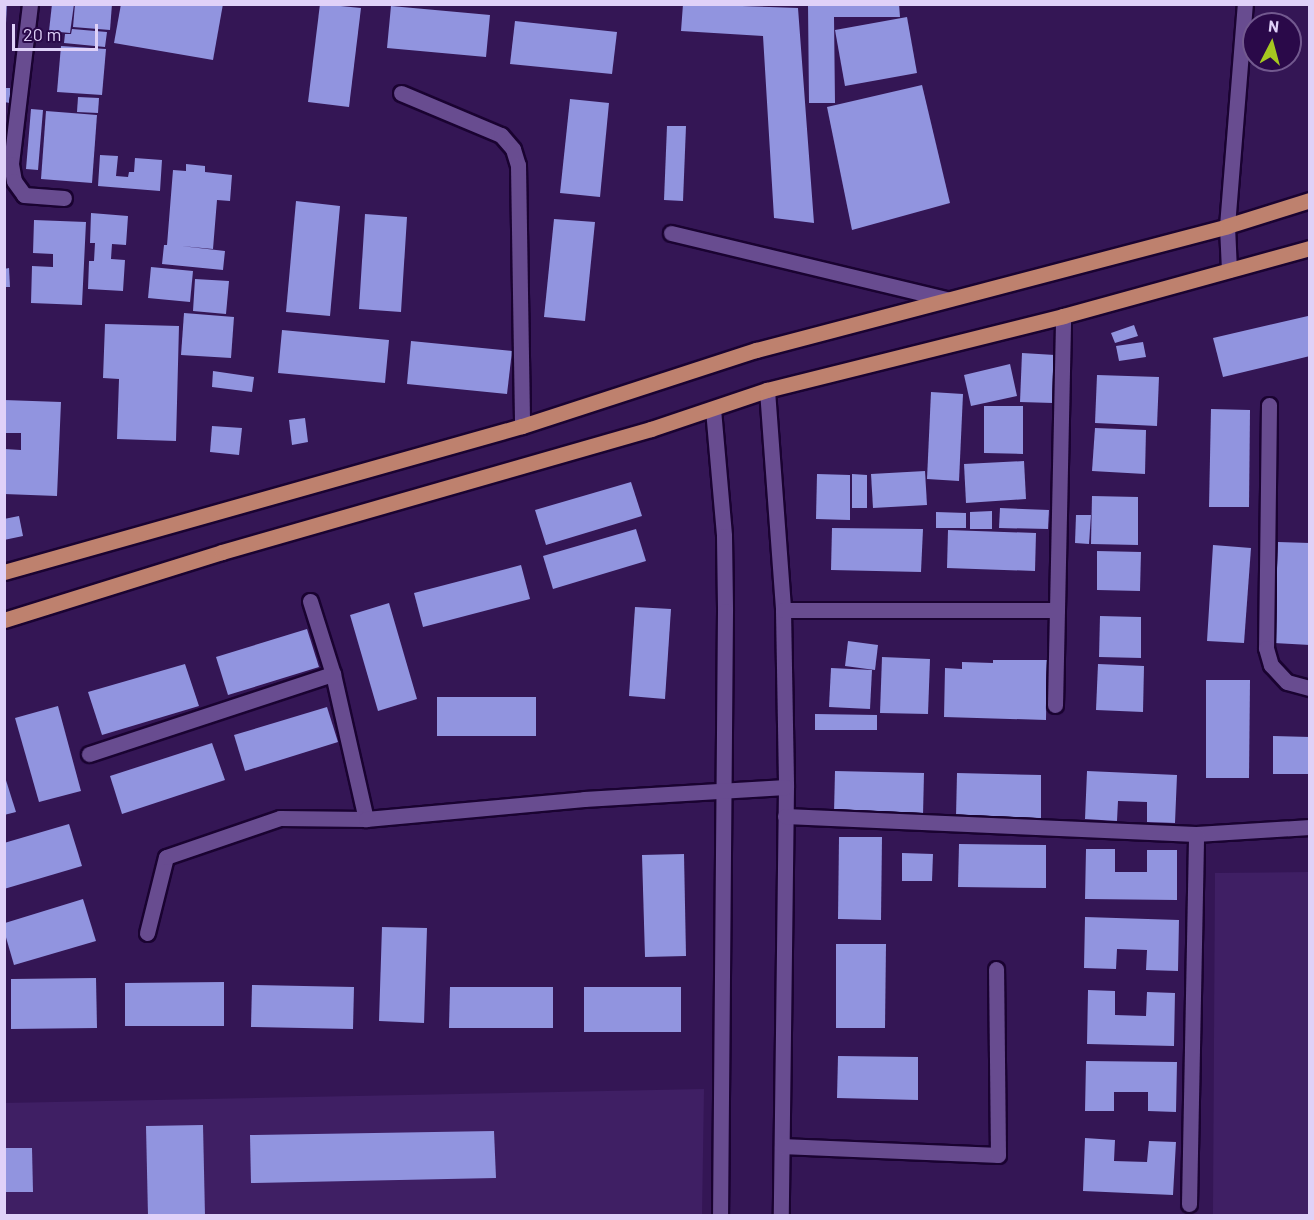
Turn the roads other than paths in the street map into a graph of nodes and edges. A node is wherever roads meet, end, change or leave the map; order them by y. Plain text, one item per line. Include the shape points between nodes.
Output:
1 (30, 4) edge
2 (1245, 4) edge
3 (401, 93) dead end
4 (63, 198) dead end
5 (1310, 200) edge
6 (1227, 226) junction
7 (671, 233) dead end
8 (1310, 248) edge
9 (1229, 270) junction
10 (946, 299) junction
11 (1063, 316) junction
12 (767, 390) junction
13 (1269, 405) dead end
14 (713, 409) junction
15 (522, 426) junction
16 (4, 572) edge
17 (310, 601) dead end
18 (783, 610) junction
19 (1057, 610) junction
20 (4, 620) edge
21 (333, 674) junction
22 (1310, 688) edge
23 (1055, 705) dead end
24 (89, 754) dead end
25 (786, 787) junction
26 (725, 790) junction
27 (785, 816) junction
28 (366, 819) junction
29 (1310, 827) edge
30 (1196, 834) junction
31 (147, 933) dead end
32 (996, 969) dead end
33 (782, 1146) junction
34 (1189, 1204) dead end
35 (720, 1215) edge
36 (781, 1215) edge

1 - 4 street via 11,164 14,181 24,195
2 - 6 street
3 - 15 street via 501,135 513,149 518,165
5 - 6 main road
6 - 9 street
6 - 10 main road
7 - 10 street
8 - 9 main road
9 - 11 main road
10 - 15 main road via 756,350
11 - 12 main road
11 - 19 street
12 - 14 main road
12 - 18 street
13 - 22 street via 1266,648 1271,665 1287,682
14 - 20 main road
14 - 26 street via 724,536
15 - 16 main road
17 - 21 street
18 - 19 street
18 - 25 street
19 - 23 street
21 - 24 street
21 - 28 street
25 - 26 street
25 - 27 street
26 - 28 street
26 - 35 street
27 - 30 street
27 - 33 street
28 - 31 street via 280,818 166,857
29 - 30 street
30 - 34 street
32 - 33 street via 998,1155
33 - 36 street

